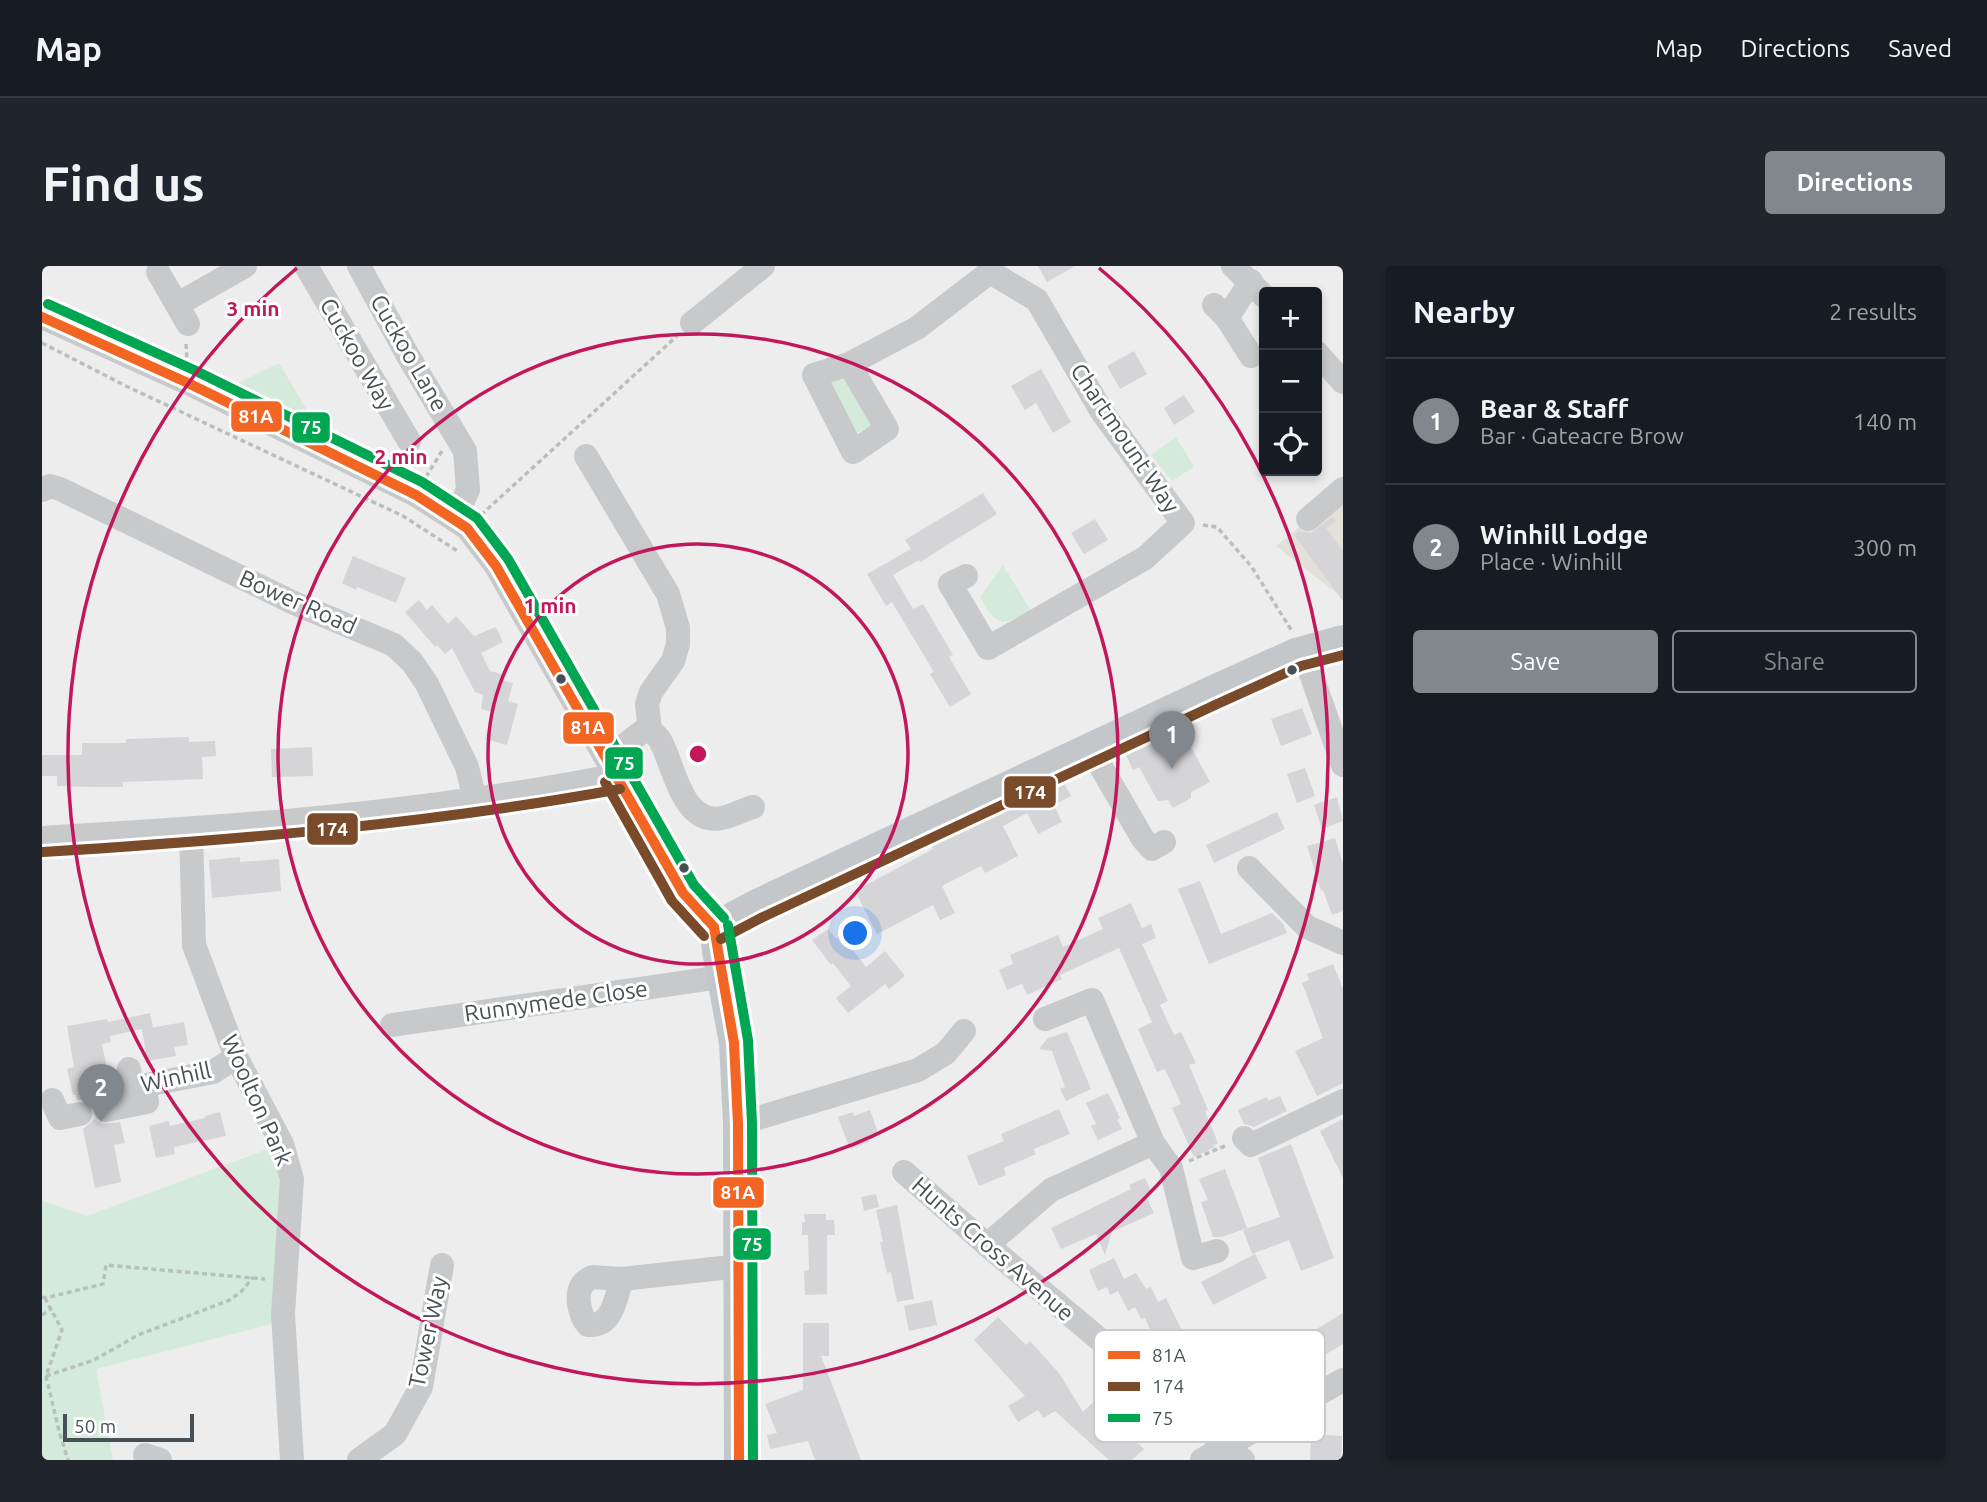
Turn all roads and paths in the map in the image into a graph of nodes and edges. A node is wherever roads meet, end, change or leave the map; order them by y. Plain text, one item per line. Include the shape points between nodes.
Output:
1 (244, 266) edge
2 (306, 266) edge
3 (359, 266) edge
4 (763, 266) edge
5 (989, 269) edge
6 (158, 272) dead end
7 (1250, 281) edge
8 (183, 314) junction
9 (42, 317) edge
10 (692, 323) joint
11 (42, 343) edge
12 (1251, 356) dead end
13 (1322, 359) edge
14 (849, 364) dead end
15 (1343, 382) edge
16 (188, 383) junction
17 (410, 441) dead end
18 (586, 456) dead end
19 (1343, 489) edge
20 (42, 490) edge
21 (1308, 519) dead end
22 (460, 523) junction
23 (1183, 523) junction
24 (467, 557) dead end
25 (966, 576) dead end
26 (1343, 640) edge
27 (1300, 644) junction
28 (650, 730) junction
29 (1090, 748) junction
30 (1343, 765) edge
31 (612, 767) junction
32 (475, 800) junction
33 (753, 807) dead end
34 (191, 829) junction
35 (42, 838) edge
36 (1164, 842) dead end
37 (1249, 868) dead end
38 (715, 927) junction
39 (1343, 943) edge
40 (721, 978) junction
41 (1045, 1019) dead end
42 (392, 1024) dead end
43 (964, 1031) dead end
44 (236, 1057) junction
45 (52, 1100) dead end
46 (1343, 1101) edge
47 (106, 1110) dead end
48 (80, 1114) dead end
49 (738, 1124) junction
50 (1244, 1138) joint
51 (1153, 1143) junction
52 (1171, 1168) junction
53 (904, 1172) dead end
54 (987, 1245) junction
55 (1202, 1262) dead end
56 (443, 1265) dead end
57 (740, 1266) junction
58 (253, 1277) junction
59 (622, 1279) dead end
60 (285, 1281) junction
61 (44, 1298) edge
62 (51, 1309) junction
63 (42, 1315) edge
64 (1094, 1335) edge
65 (46, 1376) junction
66 (1343, 1380) edge
67 (1325, 1392) edge
68 (1251, 1442) edge
69 (1235, 1453) edge
70 (68, 1460) edge
71 (292, 1460) edge
72 (359, 1460) edge
73 (739, 1460) edge
74 (1202, 1460) edge

1 - 8 street
2 - 17 street, Cuckoo Way
3 - 22 street, Cuckoo Lane via 465,451 468,491
4 - 10 street
5 - 14 street via 917,328
5 - 23 street, Chartmount Way via 1037,300 1102,412
6 - 8 street
7 - 12 street via 1221,312
8 - 16 path
9 - 16 street
10 - 22 path
11 - 24 path via 403,516
13 - 15 street
16 - 22 street via 416,495
18 - 28 street via 668,594 678,628 673,661 647,704
19 - 21 street
20 - 32 street, Bower Road via 50,486 60,489 294,603 394,645 427,684 467,767
22 - 31 street via 496,566
23 - 25 street, Chartmount Way via 1145,558 988,648 950,584
23 - 27 path via 1217,527 1251,566
26 - 27 main road
27 - 29 main road
27 - 30 street
28 - 31 street via 643,731
28 - 33 street via 660,738 684,797 698,814 720,819
29 - 36 street via 1143,839 1152,849
29 - 38 main road
31 - 32 street
31 - 38 street via 683,893
32 - 34 street
34 - 35 street
34 - 44 street, Woolton Park via 194,945
37 - 39 street via 1307,927
38 - 40 main road
40 - 42 street, Runnymede Close
40 - 49 main road via 734,1043
41 - 51 street via 1092,1000
43 - 49 street via 946,1053 918,1070
44 - 47 street, Winhill via 213,1072 137,1077 147,1102
44 - 60 street, Woolton Park via 282,1144 292,1179
45 - 48 street via 61,1118
46 - 50 street via 1251,1146
49 - 57 main road
50 - 52 path
51 - 52 street
51 - 54 street via 1051,1190
52 - 55 street
53 - 54 street, Hunts Cross Avenue
54 - 64 street, Hunts Cross Avenue
56 - 72 street, Tower Way via 421,1387 395,1434
57 - 59 street
57 - 73 main road
58 - 60 path
58 - 61 path via 106,1265 103,1284
58 - 65 path via 230,1300 138,1335 94,1360
60 - 71 street, Woolton Park
61 - 62 path
62 - 63 path
62 - 65 path via 62,1330
65 - 70 path
66 - 67 street
68 - 69 street
69 - 74 street

